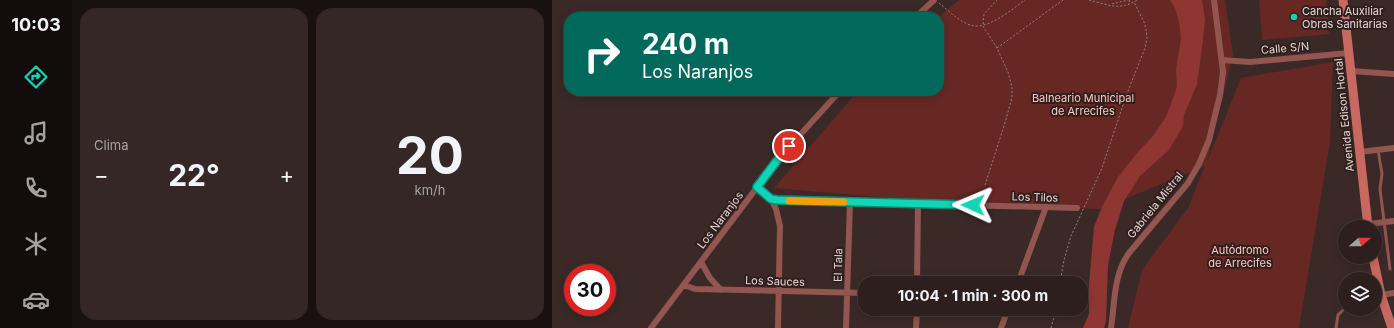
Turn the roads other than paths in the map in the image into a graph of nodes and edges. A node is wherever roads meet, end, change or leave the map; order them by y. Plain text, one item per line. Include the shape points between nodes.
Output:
1 (935, 0) edge
2 (1214, 0) edge
3 (1343, 0) edge
4 (922, 12) edge
5 (1349, 53) junction
6 (1222, 60) junction
7 (1351, 71) junction
8 (1394, 74) edge
9 (835, 96) edge
10 (1394, 148) edge
11 (1378, 150) junction
12 (1359, 152) junction
13 (757, 187) junction
14 (771, 199) junction
15 (850, 202) junction
16 (918, 204) junction
17 (1046, 207) junction
18 (1077, 208) dead end
19 (1367, 220) edge
20 (1394, 221) edge
21 (1384, 222) junction
22 (701, 262) junction
23 (1390, 269) dead end
24 (917, 276) edge
25 (1021, 276) edge
26 (684, 285) junction
27 (721, 290) junction
28 (778, 292) junction
29 (848, 293) junction
30 (858, 293) edge
31 (1394, 294) edge
32 (1382, 296) edge
33 (1382, 305) edge
34 (1338, 315) edge
35 (917, 316) edge
36 (1005, 316) edge
37 (651, 328) edge
38 (778, 328) edge
39 (846, 328) edge
40 (916, 328) edge
41 (1001, 328) edge
42 (1111, 328) edge
43 (1336, 328) edge
44 (1392, 328) edge

1 - 4 street
2 - 6 street, Gabriela Mistral
3 - 5 main road, Avenida Edison Hortal
5 - 6 street, Calle S/N via 1250,62
5 - 7 main road, Avenida Edison Hortal
6 - 42 street, Gabriela Mistral via 1220,95 1209,140 1188,183 1121,265
7 - 8 street
7 - 12 main road, Avenida Edison Hortal
9 - 13 street, Los Naranjos via 779,158
10 - 11 street
11 - 12 street
11 - 21 lane
12 - 19 main road, Avenida Edison Hortal
13 - 14 street
13 - 22 street, Los Naranjos
14 - 15 street, Los Tilos
14 - 28 street via 780,226
15 - 16 street, Los Tilos
15 - 29 street, El Tala
16 - 17 street, Los Tilos
16 - 24 street
17 - 18 street, Los Tilos
17 - 25 street
20 - 21 street
21 - 23 lane
22 - 26 street, Los Naranjos
22 - 27 street
26 - 27 street, Los Sauces via 695,289
26 - 37 street, Los Naranjos
27 - 28 street, Los Sauces
28 - 29 street, Los Sauces
28 - 38 street
29 - 30 street, Los Sauces
29 - 39 street, El Tala
31 - 32 street
33 - 44 main road
34 - 43 lane
35 - 40 street
36 - 41 street

